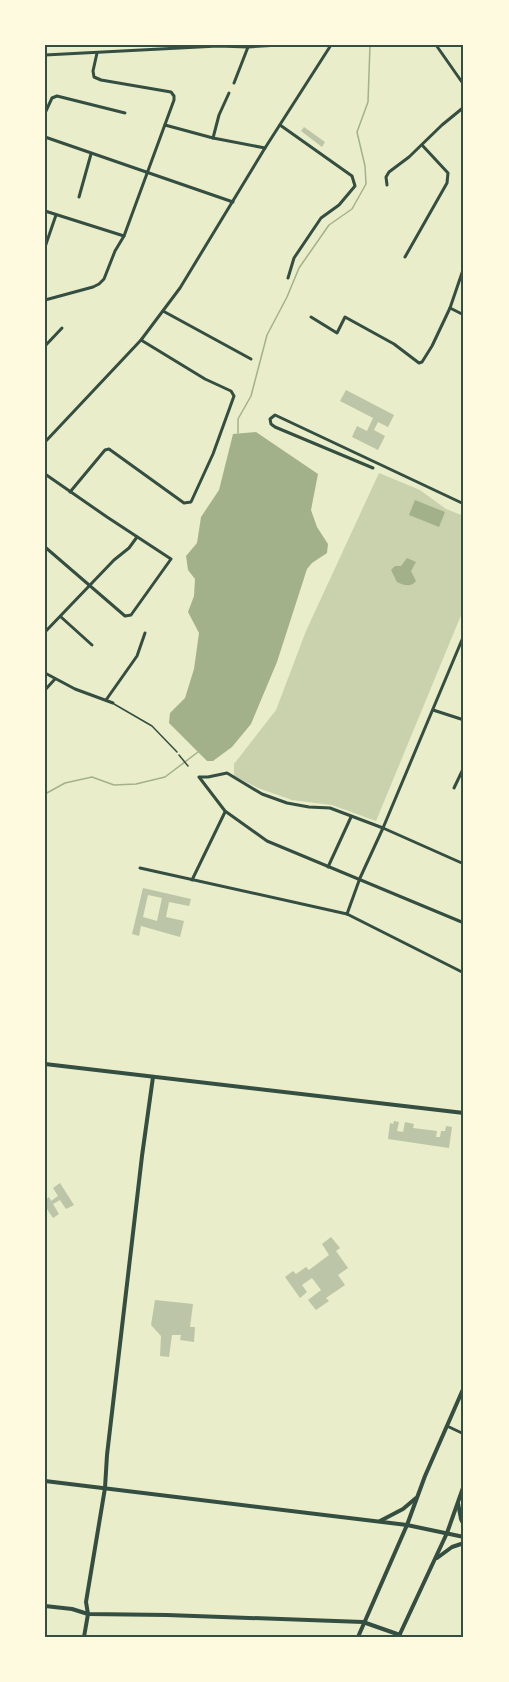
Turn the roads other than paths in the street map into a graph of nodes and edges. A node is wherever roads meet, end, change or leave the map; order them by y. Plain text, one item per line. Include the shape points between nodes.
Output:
1 (279, 45) edge
2 (331, 45) edge
3 (436, 45) edge
4 (248, 47) junction
5 (97, 52) junction
6 (45, 55) edge
7 (234, 83) dead end
8 (464, 85) edge
9 (229, 93) dead end
10 (464, 107) edge
11 (45, 113) edge
12 (125, 113) dead end
13 (165, 124) junction
14 (280, 125) junction
15 (45, 137) edge
16 (213, 138) junction
17 (422, 145) junction
18 (265, 148) junction
19 (91, 154) junction
20 (147, 174) junction
21 (387, 185) dead end
22 (79, 197) dead end
23 (233, 202) junction
24 (45, 211) edge
25 (56, 214) junction
26 (124, 236) junction
27 (45, 247) edge
28 (405, 257) dead end
29 (464, 267) edge
30 (288, 278) dead end
31 (45, 300) edge
32 (450, 308) junction
33 (163, 311) junction
34 (464, 315) edge
35 (311, 317) dead end
36 (63, 328) dead end
37 (141, 340) junction
38 (45, 346) edge
39 (251, 359) dead end
40 (45, 442) edge
41 (374, 468) dead end
42 (45, 474) edge
43 (70, 492) junction
44 (464, 504) edge
45 (137, 537) junction
46 (45, 547) edge
47 (90, 585) junction
48 (61, 617) junction
49 (45, 632) edge
50 (145, 633) dead end
51 (464, 635) edge
52 (92, 645) dead end
53 (45, 673) edge
54 (55, 679) junction
55 (45, 690) edge
56 (105, 700) junction
57 (113, 703) joint
58 (433, 710) junction
59 (464, 720) edge
60 (177, 752) road end
61 (464, 767) edge
62 (454, 788) dead end
63 (225, 811) junction
64 (351, 816) junction
65 (383, 828) junction
66 (464, 864) edge
67 (328, 867) junction
68 (140, 868) dead end
69 (360, 878) junction
70 (192, 880) junction
71 (347, 914) junction
72 (464, 922) edge
73 (464, 972) edge
74 (45, 1064) edge
75 (153, 1077) junction
76 (464, 1113) edge
77 (464, 1387) edge
78 (447, 1426) junction
79 (464, 1434) edge
80 (45, 1481) edge
81 (464, 1485) edge
82 (105, 1488) junction
83 (418, 1495) junction
84 (458, 1501) junction
85 (380, 1521) junction
86 (407, 1525) junction
87 (464, 1525) edge
88 (447, 1533) junction
89 (464, 1537) edge
90 (464, 1543) edge
91 (433, 1563) junction
92 (45, 1606) edge
93 (88, 1614) junction
94 (363, 1623) junction
95 (400, 1636) edge
96 (84, 1637) edge
97 (358, 1637) edge

1 - 4 street
2 - 14 street
3 - 8 street
4 - 5 street
4 - 7 street
5 - 6 street
5 - 13 street via 93,71 100,80 171,92 174,100
9 - 16 street
10 - 17 street
11 - 12 street via 57,96
13 - 16 street
13 - 20 street
14 - 18 street
14 - 30 street via 352,176 355,186 321,218 294,258
15 - 19 street
16 - 18 street
17 - 21 street via 388,172
17 - 28 street via 448,173 447,183
18 - 23 street
19 - 20 street
19 - 22 street
20 - 23 street
20 - 26 street
23 - 33 street
24 - 25 street
25 - 26 street
25 - 27 street
26 - 31 street via 99,284
29 - 32 street
32 - 34 street
32 - 35 street via 425,359 418,363 394,344 345,317 337,333
33 - 37 street
33 - 39 street
36 - 38 street
37 - 40 street
37 - 43 street via 234,396 191,502 184,503 109,449
41 - 44 street via 275,427 270,419 275,415
42 - 43 street
43 - 45 street
45 - 47 street
45 - 47 street via 171,559 131,615 125,616
46 - 47 street
47 - 48 street
48 - 49 street
48 - 52 street
50 - 56 street via 137,656
51 - 58 street
53 - 54 street
54 - 55 street
54 - 56 street
56 - 57 street
57 - 60 lane via 152,726
58 - 59 street
58 - 65 street
61 - 62 street
63 - 64 street via 198,775 227,773 262,794
63 - 67 street via 267,841
63 - 70 street
64 - 65 street
64 - 67 street
65 - 66 street
65 - 69 street
67 - 69 street
68 - 70 street
69 - 71 street
69 - 72 street
70 - 71 street
71 - 73 street
74 - 75 street
75 - 76 street
75 - 82 street
77 - 78 street
78 - 79 street
78 - 83 street
80 - 82 street
81 - 84 street
82 - 85 street
82 - 93 street via 86,1602
83 - 85 street via 403,1509
83 - 86 street
84 - 87 street
84 - 88 street
85 - 86 street
86 - 88 street
86 - 94 street
88 - 89 street
88 - 91 street
90 - 91 street via 444,1551
91 - 95 street
92 - 93 street
93 - 94 street
93 - 96 street
94 - 95 street
94 - 97 street

